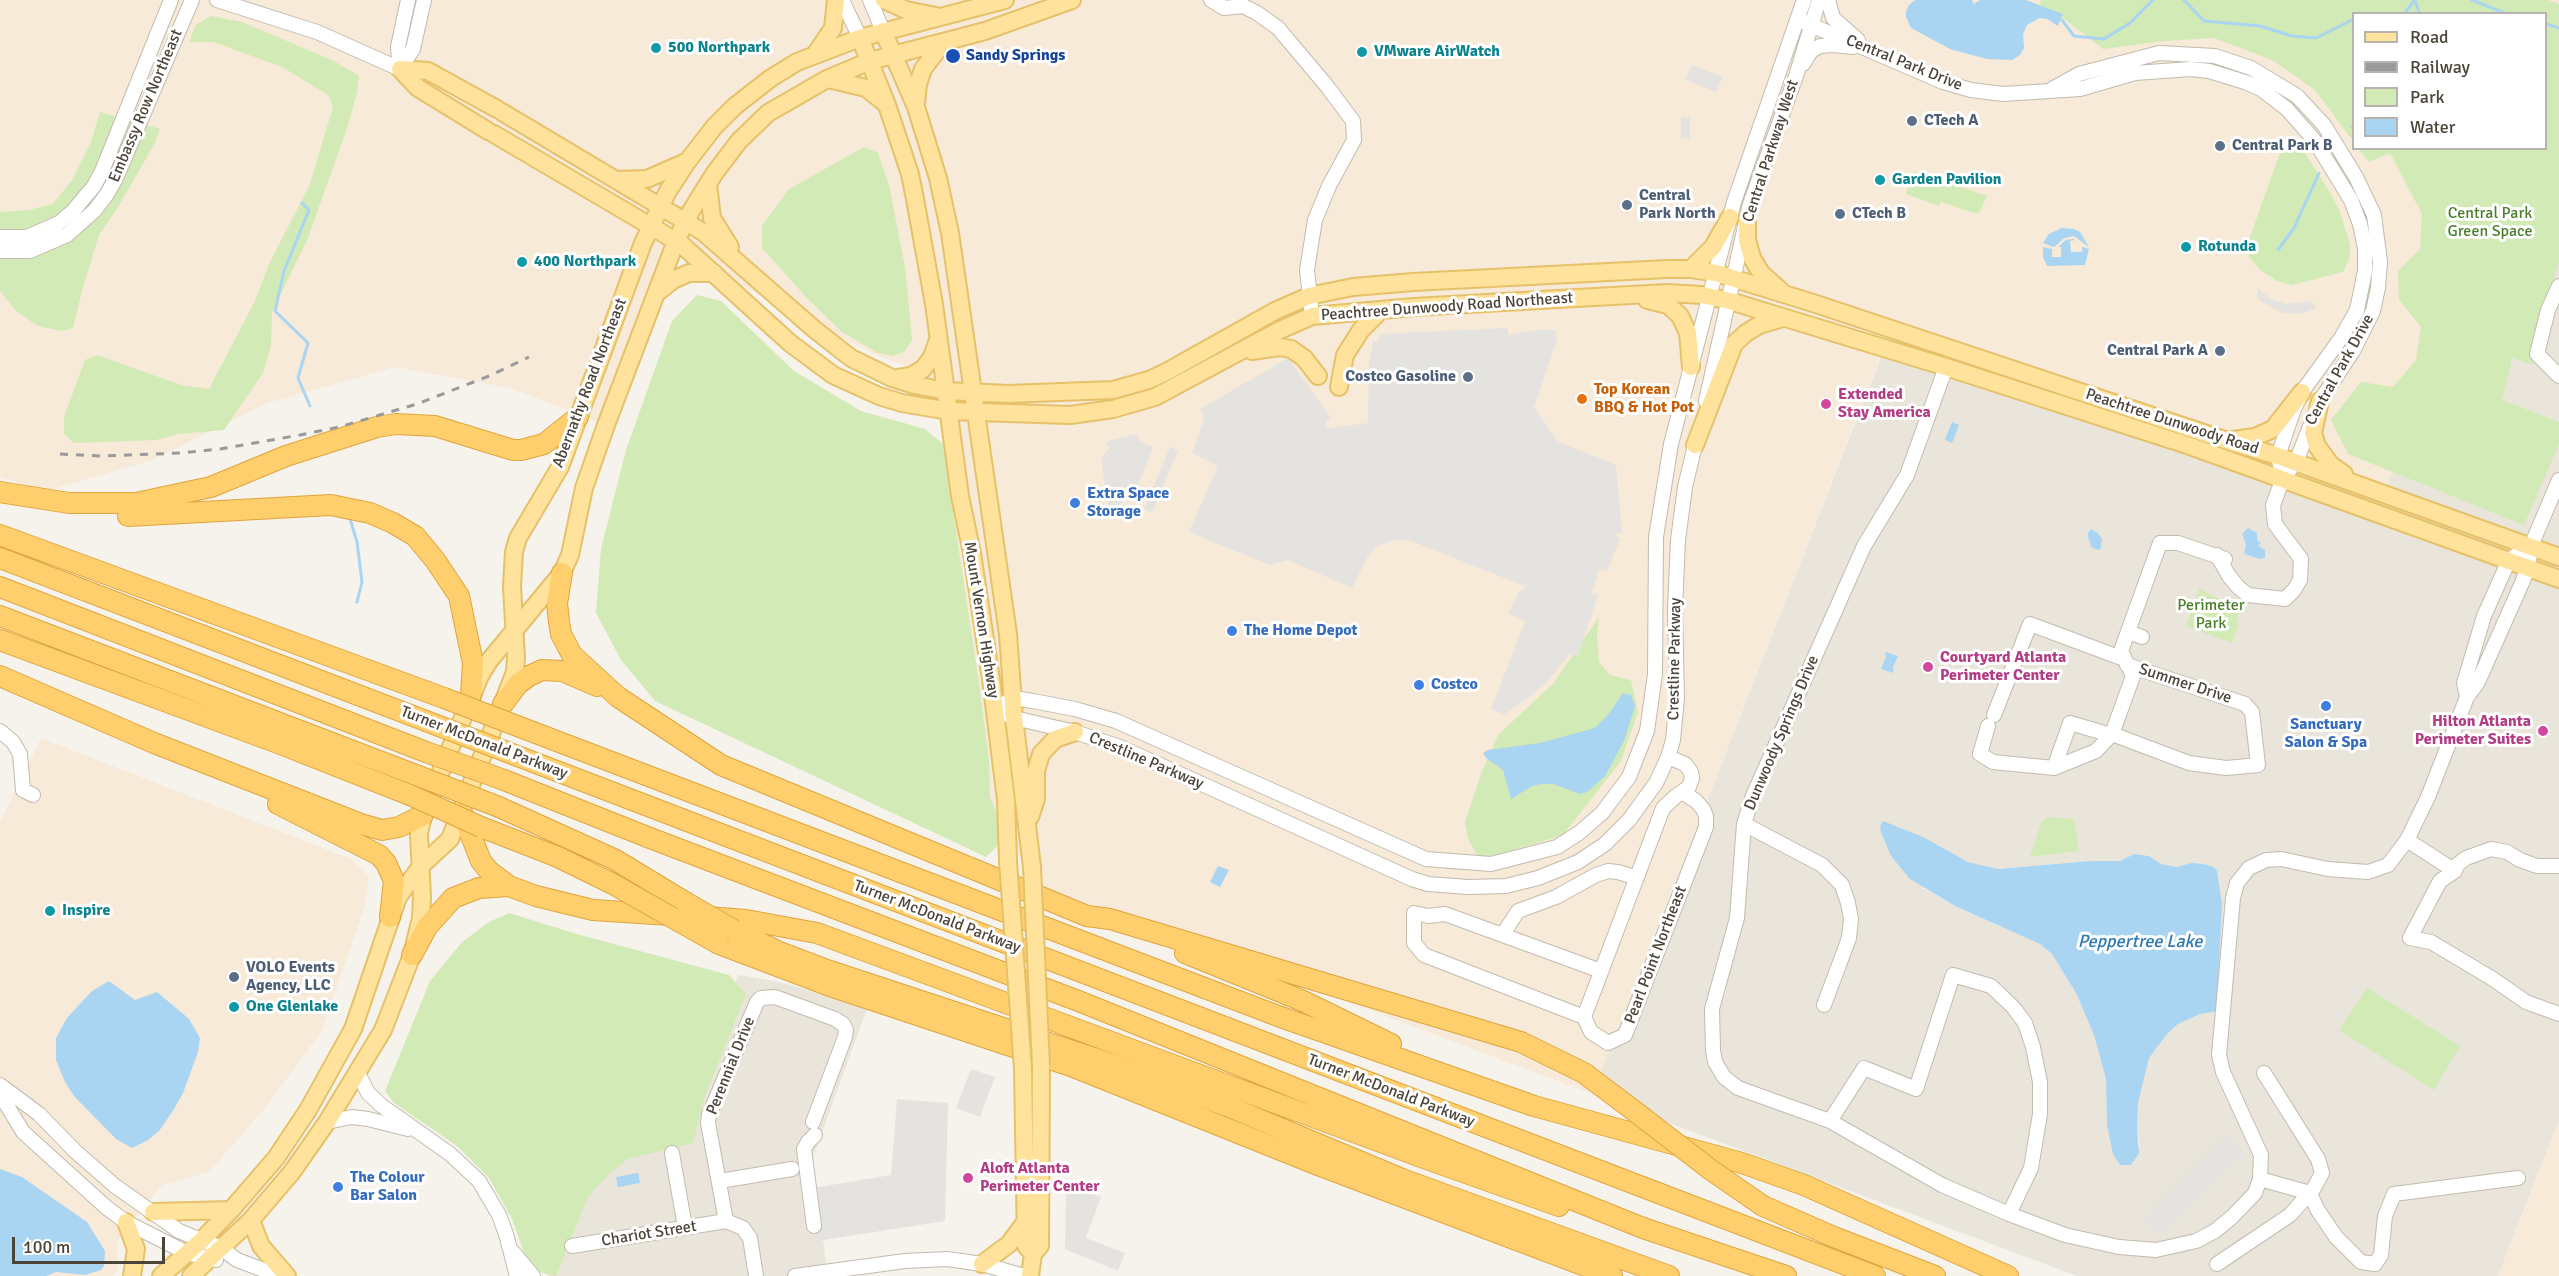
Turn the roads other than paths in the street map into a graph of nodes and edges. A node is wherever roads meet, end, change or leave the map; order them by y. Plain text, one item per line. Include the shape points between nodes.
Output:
1 (171, 0) edge
2 (192, 0) edge
3 (217, 0) edge
4 (408, 0) edge
5 (423, 0) edge
6 (836, 0) edge
7 (842, 0) edge
8 (870, 0) edge
9 (884, 0) edge
10 (1005, 0) edge
11 (1072, 0) edge
12 (1210, 0) edge
13 (1804, 0) edge
14 (1819, 0) edge
15 (1828, 0) edge
16 (1241, 3) edge
17 (939, 17) junction
18 (1805, 22) junction
19 (883, 31) junction
20 (860, 38) junction
21 (943, 43) junction
22 (1869, 49) junction
23 (816, 53) junction
24 (893, 55) junction
25 (870, 61) junction
26 (400, 69) junction
27 (1796, 76) junction
28 (827, 79) junction
29 (2049, 90) junction
30 (887, 105) junction
31 (916, 107) junction
32 (1763, 119) junction
33 (1778, 125) junction
34 (687, 162) junction
35 (616, 180) junction
36 (708, 184) junction
37 (660, 206) junction
38 (1738, 219) junction
39 (686, 220) junction
40 (650, 227) junction
41 (0, 237) edge
42 (676, 242) junction
43 (0, 251) edge
44 (738, 261) junction
45 (1691, 269) junction
46 (714, 273) junction
47 (1716, 273) junction
48 (1735, 278) junction
49 (2559, 286) edge
50 (1784, 294) junction
51 (656, 295) junction
52 (1309, 296) junction
53 (1628, 296) junction
54 (1711, 296) junction
55 (1730, 301) junction
56 (1382, 310) junction
57 (1312, 316) junction
58 (1784, 317) junction
59 (939, 336) junction
60 (1234, 356) junction
61 (1691, 367) junction
62 (1946, 367) junction
63 (1318, 376) dead end
64 (2559, 376) edge
65 (895, 379) junction
66 (1339, 387) dead end
67 (947, 391) junction
68 (2302, 392) junction
69 (973, 393) junction
70 (2320, 401) junction
71 (949, 411) junction
72 (977, 413) junction
73 (578, 417) junction
74 (2228, 441) junction
75 (1695, 446) junction
76 (2278, 456) junction
77 (2296, 462) junction
78 (2283, 478) junction
79 (2559, 480) edge
80 (1664, 483) junction
81 (2357, 484) junction
82 (1685, 487) junction
83 (0, 492) edge
84 (0, 503) edge
85 (0, 535) edge
86 (2530, 546) junction
87 (2559, 557) edge
88 (0, 558) edge
89 (2509, 560) junction
90 (2528, 567) junction
91 (562, 573) junction
92 (2559, 579) edge
93 (0, 587) edge
94 (0, 616) edge
95 (514, 633) junction
96 (2128, 633) junction
97 (2142, 637) dead end
98 (0, 640) edge
99 (2124, 658) junction
100 (1655, 674) junction
101 (1677, 675) junction
102 (0, 676) edge
103 (471, 695) junction
104 (618, 697) junction
105 (2467, 697) junction
106 (1014, 698) junction
107 (503, 704) junction
108 (995, 708) junction
109 (1014, 718) junction
110 (0, 730) edge
111 (1075, 732) junction
112 (2112, 734) junction
113 (154, 744) junction
114 (1668, 757) junction
115 (2054, 768) junction
116 (1267, 789) junction
117 (1683, 792) junction
118 (33, 795) dead end
119 (1261, 812) junction
120 (462, 813) junction
121 (423, 815) junction
122 (1028, 821) junction
123 (1744, 824) junction
124 (2407, 840) junction
125 (422, 865) junction
126 (2559, 866) edge
127 (2455, 871) junction
128 (1637, 878) junction
129 (509, 886) junction
130 (1087, 916) junction
131 (390, 917) junction
132 (1503, 934) junction
133 (412, 955) junction
134 (1601, 971) junction
135 (1824, 1005) dead end
136 (2559, 1014) edge
137 (1584, 1017) junction
138 (2264, 1072) dead end
139 (358, 1073) junction
140 (1466, 1082) junction
141 (0, 1085) edge
142 (1231, 1087) junction
143 (0, 1094) edge
144 (1830, 1120) junction
145 (327, 1122) junction
146 (419, 1132) junction
147 (672, 1153) dead end
148 (792, 1168) dead end
149 (2518, 1178) dead end
150 (1402, 1179) junction
151 (2260, 1179) junction
152 (720, 1181) junction
153 (2310, 1193) junction
154 (231, 1210) junction
155 (153, 1212) junction
156 (2010, 1214) junction
157 (251, 1220) junction
158 (726, 1221) junction
159 (1026, 1221) junction
160 (126, 1222) junction
161 (814, 1226) dead end
162 (685, 1227) junction
163 (1643, 1228) junction
164 (201, 1240) junction
165 (572, 1246) dead end
166 (511, 1249) junction
167 (188, 1253) junction
168 (215, 1254) junction
169 (1033, 1254) junction
170 (982, 1264) junction
171 (2217, 1264) dead end
172 (132, 1276) edge
173 (161, 1276) edge
174 (191, 1276) edge
175 (280, 1276) edge
176 (287, 1276) edge
177 (517, 1276) edge
178 (533, 1276) edge
179 (756, 1276) edge
180 (795, 1276) edge
181 (1024, 1276) edge
182 (1030, 1276) edge
183 (1612, 1276) edge
184 (1669, 1276) edge
185 (1786, 1276) edge
186 (1875, 1276) edge
187 (1935, 1276) edge
188 (2008, 1276) edge

1 - 41 street, Embassy Row Northeast via 94,186 59,223 27,237
2 - 43 street, Embassy Row Northeast via 107,194 67,235 30,251
3 - 26 street, Peachtree Dunwoody Road Northeast via 316,32
4 - 26 street via 398,47
5 - 26 street via 413,49
6 - 23 main road via 833,28
7 - 20 street, Mount Vernon Highway
8 - 19 street, Mount Vernon Highway
9 - 17 main road via 906,10
10 - 17 main road, Abernathy Road Northeast
11 - 21 main road, Abernathy Road Northeast
12 - 16 street via 1224,8
13 - 18 street
14 - 18 street
15 - 22 street via 1833,18
16 - 52 street via 1278,28 1353,121 1354,140 1315,220 1306,270
17 - 19 main road, Abernathy Road Northeast
18 - 22 street, Central Park Drive
18 - 27 street, Central Parkway West
18 - 32 street, Central Parkway West
19 - 20 main road, Abernathy Road Northeast
19 - 24 main road, Mount Vernon Highway
20 - 23 main road, Abernathy Road Northeast
20 - 25 main road, Mount Vernon Highway
21 - 24 main road, Abernathy Road Northeast
21 - 31 main road via 920,77
22 - 27 street via 1820,46 1811,51
22 - 29 street, Central Park Drive via 1943,82 1971,90 2003,94
23 - 34 main road, Abernathy Road Northeast via 771,78 735,106
24 - 25 main road, Abernathy Road Northeast
24 - 31 main road, Mount Vernon Highway
25 - 28 main road, Abernathy Road Northeast
25 - 30 main road, Mount Vernon Highway
26 - 35 main road, Peachtree Dunwoody Road Northeast via 428,71
26 - 40 main road, Peachtree Dunwoody Road Northeast via 418,88
27 - 33 street, Central Parkway West
28 - 30 main road via 866,88
28 - 36 main road, Abernathy Road Northeast via 757,122
29 - 68 street, Central Park Drive via 2080,88 2153,70 2209,71 2261,89 2296,118 2351,200 2365,248 2357,310
29 - 70 street, Central Park Drive via 2079,74 2142,56 2197,53 2251,68 2283,86 2324,124 2367,196 2378,236 2380,262 2378,288 2364,332
30 - 59 main road, Mount Vernon Highway via 914,190
31 - 69 main road, Mount Vernon Highway via 950,233
32 - 33 street
32 - 38 street, Central Parkway West via 1749,157
33 - 38 street, Central Parkway West
34 - 35 main road via 646,179
34 - 37 main road, Abernathy Road Northeast
35 - 37 main road, Peachtree Dunwoody Road Northeast
36 - 39 main road, Abernathy Road Northeast
36 - 44 main road via 712,218
37 - 39 main road, Peachtree Dunwoody Road Northeast
37 - 40 main road, Abernathy Road Northeast
38 - 45 main road
38 - 47 street, Central Parkway West
38 - 48 street, Central Parkway West
38 - 50 main road via 1761,273
39 - 42 main road, Abernathy Road Northeast
39 - 44 main road, Peachtree Dunwoody Road Northeast
40 - 42 main road, Peachtree Dunwoody Road Northeast
40 - 73 main road, Abernathy Road Northeast
42 - 46 main road, Peachtree Dunwoody Road Northeast
42 - 51 main road, Abernathy Road Northeast
44 - 65 main road, Peachtree Dunwoody Road Northeast via 851,358
45 - 47 main road, Peachtree Dunwoody Road Northeast
45 - 52 main road, Peachtree Dunwoody Road Northeast via 1413,282 1353,287
46 - 51 main road via 689,273
46 - 71 main road, Peachtree Dunwoody Road Northeast via 790,343 833,375 879,396
47 - 48 main road, Peachtree Dunwoody Road Northeast
47 - 54 street, Crestline Parkway
48 - 50 main road, Peachtree Dunwoody Road Northeast
48 - 55 street, Crestline Parkway
49 - 64 street via 2548,310 2537,354
50 - 74 main road, Peachtree Dunwoody Road
51 - 91 main road, Abernathy Road Northeast via 584,488 570,555
52 - 57 street
52 - 69 main road, Peachtree Dunwoody Road Northeast via 1168,371 1131,386 1074,392
53 - 54 main road, Peachtree Dunwoody Road Northeast
53 - 56 main road, Peachtree Dunwoody Road Northeast
53 - 61 main road via 1668,305 1680,316 1688,333
54 - 55 main road, Peachtree Dunwoody Road Northeast
54 - 61 street, Crestline Parkway
55 - 58 main road, Peachtree Dunwoody Road Northeast
55 - 75 street, Crestline Parkway
56 - 57 main road, Peachtree Dunwoody Road Northeast
56 - 66 main road via 1361,330 1346,355
57 - 60 main road, Peachtree Dunwoody Road Northeast
58 - 62 main road, Peachtree Dunwoody Road
58 - 75 main road via 1759,325 1734,344
59 - 65 main road via 923,369
59 - 67 main road, Mount Vernon Highway
60 - 63 main road via 1262,348 1291,349
60 - 72 main road, Peachtree Dunwoody Road Northeast via 1177,387 1134,404 1070,415
61 - 80 street, Crestline Parkway
62 - 78 main road, Peachtree Dunwoody Road
62 - 123 street, Dunwoody Springs Drive via 1907,475 1864,546
65 - 67 main road, Peachtree Dunwoody Road Northeast
67 - 69 main road, Peachtree Dunwoody Road Northeast
67 - 71 main road, Mount Vernon Highway
68 - 74 main road via 2273,429 2255,437
68 - 76 street, Central Park Drive
69 - 72 main road, Mount Vernon Highway
70 - 77 street, Central Park Drive
70 - 81 main road via 2314,423 2317,446 2331,465
71 - 72 main road, Peachtree Dunwoody Road Northeast
71 - 108 main road, Mount Vernon Highway
72 - 106 main road, Mount Vernon Highway
73 - 83 highway via 544,444 521,450 435,426 377,427 286,456 211,487 136,503 69,503
73 - 95 main road, Abernathy Road Northeast via 560,467 526,522 514,552
74 - 76 main road, Peachtree Dunwoody Road
75 - 82 street, Crestline Parkway
76 - 77 main road, Peachtree Dunwoody Road
76 - 78 street
77 - 78 street, Central Park Drive
77 - 81 main road, Peachtree Dunwoody Road
78 - 89 main road, Peachtree Dunwoody Road
78 - 96 street, Summer Drive via 2273,517 2301,559 2300,580 2294,591 2286,599 2248,595 2238,587 2232,565 2223,557 2178,543 2160,543
79 - 86 street
80 - 82 street
80 - 100 street, Crestline Parkway via 1656,537
81 - 86 main road, Peachtree Dunwoody Road
82 - 101 street, Crestline Parkway via 1675,609
84 - 103 highway via 69,516 331,505 370,513 415,536 459,596 473,663
85 - 140 highway, bridge via 444,698 1179,980
86 - 87 main road, Peachtree Dunwoody Road
86 - 89 street
86 - 90 street
88 - 186 highway, Turner McDonald Parkway, bridge
89 - 90 main road, Peachtree Dunwoody Road
89 - 105 street via 2474,647 2464,684
90 - 92 main road, Peachtree Dunwoody Road
90 - 105 street via 2478,682
91 - 95 main road, Abernathy Road Northeast
91 - 104 highway via 557,603 561,634 572,655
93 - 163 highway, Turner McDonald Parkway, bridge via 1092,1006
94 - 150 highway, bridge via 499,807 614,859 777,951 1227,1106
95 - 103 main road, Abernathy Road Northeast via 489,662
95 - 107 main road, Abernathy Road Northeast via 515,672
96 - 97 street
96 - 99 street, Summer Drive
98 - 183 highway, bridge via 278,743 558,857 719,944 830,986 1071,1066
99 - 112 street, Summer Drive via 2133,676
99 - 112 street, Summer Drive via 2245,705 2252,712 2258,765 2226,768 2189,763
99 - 115 street, Summer Drive via 2030,624 1980,754 1993,762
100 - 101 street
100 - 116 street, Crestline Parkway via 1647,731 1629,777 1602,813 1557,847 1491,864 1425,859
101 - 114 street, Crestline Parkway via 1676,722
102 - 113 highway
103 - 121 main road, Abernathy Road Northeast
104 - 107 highway via 572,674 552,669 529,676
104 - 130 highway via 721,765
105 - 124 street
106 - 108 street
106 - 109 main road, Mount Vernon Highway
106 - 116 street, Crestline Parkway via 1116,721
107 - 120 main road, Abernathy Road Northeast
108 - 109 street, Crestline Parkway
108 - 159 main road, Mount Vernon Highway, bridge via 1006,800 1023,1069
109 - 111 street, Crestline Parkway
109 - 122 main road, Mount Vernon Highway
110 - 118 street via 20,754 22,790
111 - 119 street, Crestline Parkway via 1120,747
111 - 122 main road via 1055,739 1041,754 1036,799
112 - 115 street, Summer Drive via 2096,751
112 - 115 street via 2070,723
113 - 121 highway via 382,830 399,827
113 - 131 highway via 372,849 386,863 394,881
114 - 117 street via 1685,764 1691,772 1689,788
114 - 119 street, Crestline Parkway via 1656,783 1629,820 1605,844 1578,862 1506,886 1428,884
116 - 119 street
117 - 128 street via 1663,808
117 - 137 street, Pearl Point Northeast via 1703,809 1706,827 1624,1035 1608,1043 1591,1032
120 - 125 main road, Abernathy Road Northeast via 450,839
120 - 129 highway via 481,861
121 - 125 main road, Abernathy Road Northeast via 419,834
122 - 169 main road, Mount Vernon Highway, bridge via 1041,1066 1040,1246
123 - 135 street via 1822,865 1842,885 1851,919 1849,938
123 - 144 street, Dunwoody Springs Drive via 1737,918 1712,1008 1715,1062 1724,1077 1738,1088
124 - 127 street
124 - 151 street via 2388,865 2379,870 2328,869 2281,859 2266,860 2249,868 2237,883 2219,1055 2223,1072 2258,1144
125 - 131 main road, Abernathy Road Northeast via 398,897
125 - 133 main road, Abernathy Road Northeast via 421,918
126 - 127 street via 2537,866 2491,849 2466,858
127 - 136 street via 2440,881 2410,938 2431,942 2526,1002
128 - 132 street via 1608,871 1596,875 1556,897 1518,911
128 - 134 street
129 - 133 highway via 479,888 453,898 427,927
129 - 142 highway via 593,910 746,920 817,933
130 - 140 highway via 1303,1001
130 - 187 highway, bridge via 1110,919 1521,1042 1566,1063 1602,1086 1763,1206
131 - 154 main road, Abernathy Road Northeast via 339,1057 292,1134
132 - 134 street
132 - 137 street via 1445,914 1428,916 1410,907 1414,943 1424,955
133 - 139 main road, Abernathy Road Northeast via 383,1030
134 - 137 street
138 - 153 street via 2318,1160 2322,1173
139 - 145 main road, Abernathy Road Northeast
139 - 146 street via 368,1093
140 - 188 highway via 1544,1109 1732,1160 1794,1181
141 - 155 street via 39,1114 115,1186
142 - 150 highway
142 - 163 highway via 1548,1203
143 - 160 street via 23,1132
144 - 156 street, Dunwoody Springs Drive via 1942,1185
144 - 156 street via 1864,1068 1916,1089 1953,975 1991,986 2025,1023 2040,1082 2040,1114 2031,1168
145 - 146 street via 352,1117
145 - 157 main road, Abernathy Road Northeast
146 - 166 street via 479,1181 499,1215
147 - 162 street
148 - 152 street
149 - 153 street via 2394,1194 2375,1264 2361,1262 2336,1237
150 - 184 highway
151 - 153 street
151 - 156 street, Dunwoody Springs Drive via 2248,1202 2215,1231 2196,1241 2156,1250 2085,1241
152 - 158 street, Perennial Drive
152 - 161 street, Perennial Drive via 709,1115 757,1002 775,997 835,1019 846,1030 804,1149
153 - 171 street via 2290,1215
154 - 155 main road
154 - 164 main road, Abernathy Road Northeast
155 - 164 street via 179,1231
157 - 168 main road, Abernathy Road Northeast
157 - 176 main road via 261,1246
158 - 162 street, Chariot Street
158 - 179 street via 743,1228 750,1238
159 - 169 main road, Mount Vernon Highway via 1026,1246
159 - 170 main road via 1009,1244
160 - 167 street
160 - 172 main road via 136,1249
162 - 165 street, Chariot Street
163 - 185 highway, Turner McDonald Parkway
164 - 167 main road, Abernathy Road Northeast
164 - 168 street
166 - 177 street
166 - 178 street
167 - 168 street
167 - 173 main road, Abernathy Road Northeast
168 - 174 main road, Abernathy Road Northeast
168 - 175 street
169 - 182 main road, Mount Vernon Highway
170 - 180 street via 930,1259
170 - 181 street

